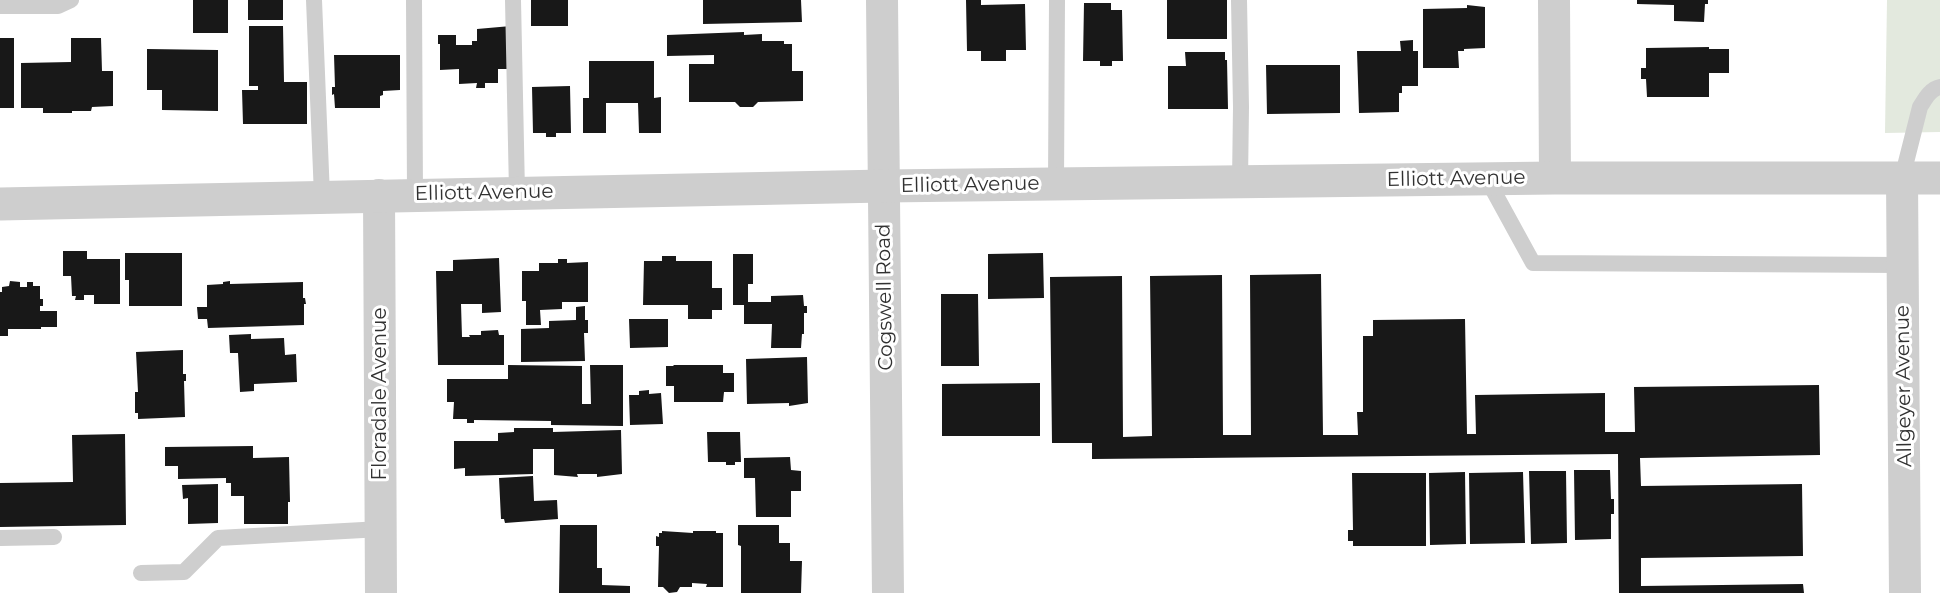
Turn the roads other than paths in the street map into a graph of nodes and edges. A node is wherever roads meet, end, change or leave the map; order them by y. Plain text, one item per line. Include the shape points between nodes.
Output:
1 (71, 0) edge
2 (314, 0) edge
3 (414, 0) edge
4 (513, 0) edge
5 (882, 0) edge
6 (1057, 0) edge
7 (1239, 0) edge
8 (1554, 0) edge
9 (0, 6) edge
10 (1940, 87) edge
11 (1555, 178) junction
12 (1902, 178) junction
13 (1940, 178) edge
14 (1487, 179) junction
15 (1240, 182) junction
16 (1056, 184) junction
17 (884, 186) junction
18 (517, 192) junction
19 (379, 195) junction
20 (415, 195) junction
21 (322, 196) junction
22 (0, 204) edge
23 (1902, 266) junction
24 (381, 529) junction
25 (54, 537) dead end
26 (0, 538) edge
27 (141, 573) dead end
28 (381, 593) edge
29 (888, 593) edge
30 (1905, 593) edge

1 - 9 lane via 58,6
2 - 21 lane
3 - 20 lane
4 - 18 lane
5 - 17 street, Cogswell Road
6 - 16 lane
7 - 15 lane
8 - 11 street
10 - 12 lane via 1920,107
11 - 12 street, Elliott Avenue
11 - 14 street, Elliott Avenue
12 - 13 street, Elliott Avenue
12 - 23 street, Allgeyer Avenue
14 - 15 street, Elliott Avenue
14 - 23 lane via 1533,263
15 - 16 street, Elliott Avenue
16 - 17 street, Elliott Avenue
17 - 18 street, Elliott Avenue
17 - 29 street, Cogswell Road
18 - 20 street, Elliott Avenue
19 - 20 street, Elliott Avenue
19 - 21 street, Elliott Avenue
19 - 24 street, Floradale Avenue
21 - 22 street, Elliott Avenue
23 - 30 street, Allgeyer Avenue
24 - 27 lane via 218,538 184,572
24 - 28 street, Floradale Avenue
25 - 26 lane

